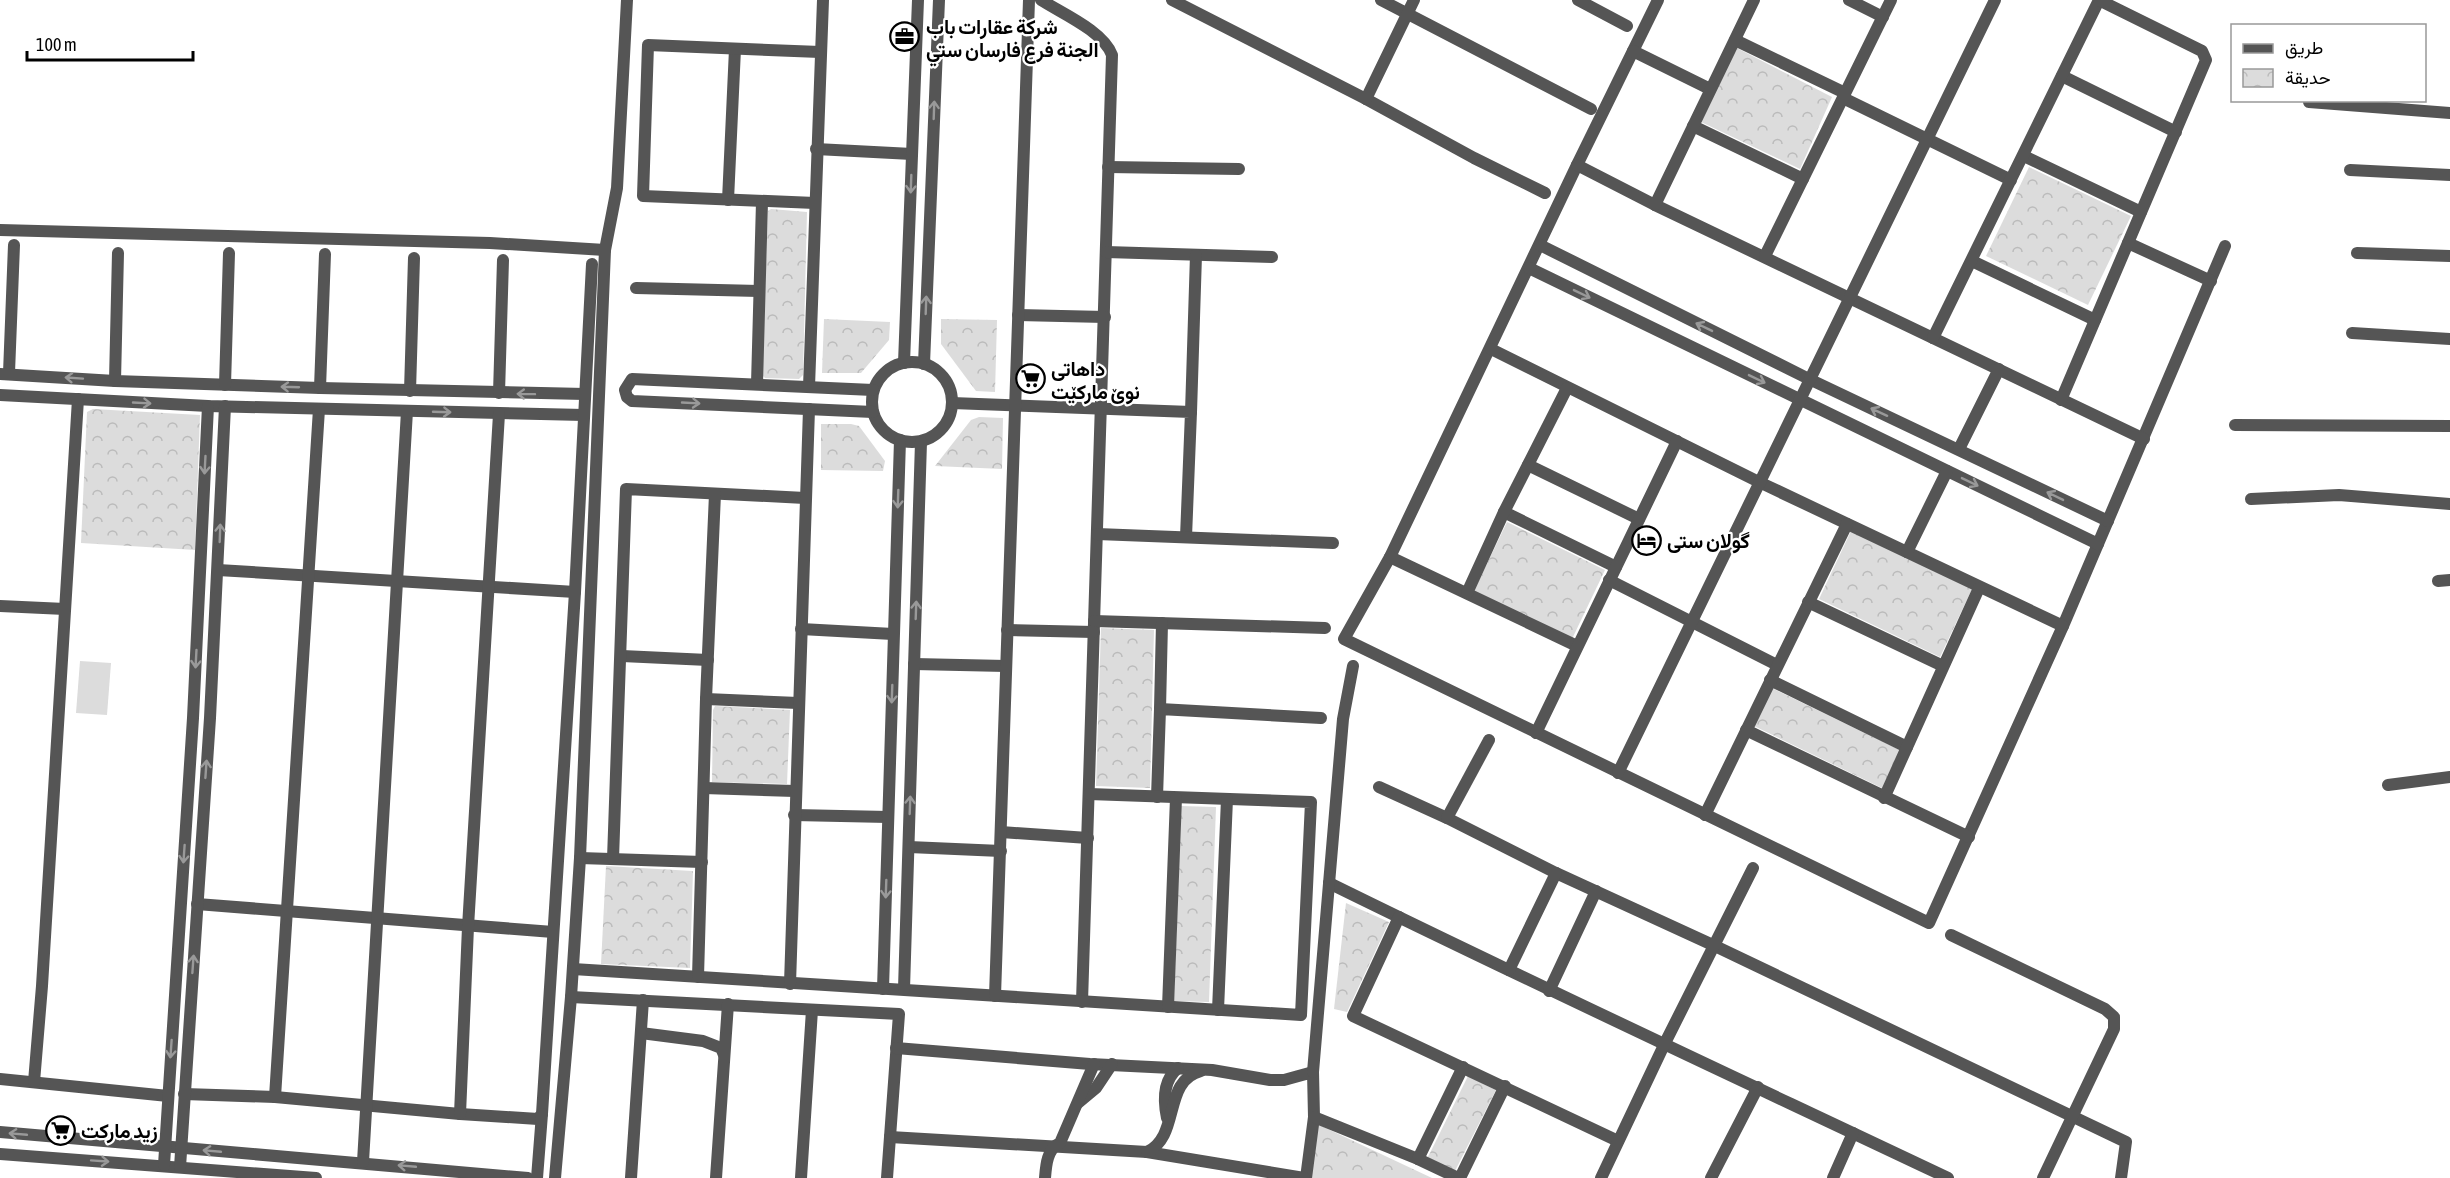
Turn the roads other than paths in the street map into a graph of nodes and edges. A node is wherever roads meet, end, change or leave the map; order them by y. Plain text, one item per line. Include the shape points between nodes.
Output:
1 (627, 0) edge
2 (823, 0) edge
3 (918, 0) edge
4 (939, 0) edge
5 (1029, 0) edge
6 (1041, 0) edge
7 (1172, 0) edge
8 (1381, 0) edge
9 (1414, 0) edge
10 (1578, 0) edge
11 (1658, 0) edge
12 (1754, 0) edge
13 (1849, 0) edge
14 (1891, 0) edge
15 (1995, 0) edge
16 (2096, 1) edge
17 (1407, 13) junction
18 (1883, 17) junction
19 (1627, 26) dead end
20 (1735, 40) junction
21 (735, 49) junction
22 (1633, 51) junction
23 (820, 52) junction
24 (2062, 76) junction
25 (1710, 89) junction
26 (1844, 95) junction
27 (1366, 99) junction
28 (2309, 102) edge
29 (1592, 109) dead end
30 (2450, 113) edge
31 (1693, 126) junction
32 (2176, 132) junction
33 (1926, 138) junction
34 (816, 149) junction
35 (912, 154) junction
36 (2024, 156) junction
37 (1577, 165) junction
38 (1108, 167) junction
39 (1239, 169) dead end
40 (2350, 170) dead end
41 (2450, 175) edge
42 (1803, 179) junction
43 (2012, 180) junction
44 (1545, 193) dead end
45 (728, 200) junction
46 (762, 202) junction
47 (815, 203) junction
48 (1655, 205) junction
49 (2141, 212) junction
50 (0, 230) edge
51 (2128, 243) junction
52 (14, 245) dead end
53 (1540, 245) junction
54 (2225, 246) dead end
55 (605, 250) junction
56 (1106, 252) junction
57 (118, 253) dead end
58 (229, 253) dead end
59 (2357, 253) dead end
60 (325, 254) dead end
61 (1196, 255) junction
62 (1765, 256) junction
63 (2450, 256) edge
64 (1272, 257) dead end
65 (414, 258) dead end
66 (503, 260) dead end
67 (1972, 261) junction
68 (592, 264) dead end
69 (1529, 268) junction
70 (2211, 281) junction
71 (636, 288) dead end
72 (759, 291) junction
73 (1849, 298) junction
74 (1018, 315) junction
75 (1105, 317) junction
76 (2095, 320) junction
77 (2352, 333) dead end
78 (1933, 338) junction
79 (2450, 339) edge
80 (1491, 349) junction
81 (904, 363) junction
82 (924, 364) junction
83 (1998, 369) junction
84 (5, 374) edge
85 (1809, 379) junction
86 (115, 381) junction
87 (757, 384) junction
88 (225, 385) junction
89 (809, 387) junction
90 (320, 388) junction
91 (1567, 388) junction
92 (365, 390) junction
93 (873, 390) junction
94 (410, 391) junction
95 (499, 393) junction
96 (585, 394) junction
97 (0, 395) edge
98 (78, 399) junction
99 (1799, 399) junction
100 (2061, 400) junction
101 (952, 403) junction
102 (1016, 405) junction
103 (208, 406) junction
104 (225, 406) junction
105 (319, 409) junction
106 (809, 409) junction
107 (1101, 409) junction
108 (365, 410) junction
109 (406, 411) junction
110 (873, 412) junction
111 (1191, 412) junction
112 (499, 414) junction
113 (584, 416) junction
114 (2235, 425) dead end
115 (2450, 426) edge
116 (2144, 439) junction
117 (900, 440) junction
118 (1677, 441) junction
119 (921, 442) junction
120 (1959, 449) junction
121 (1528, 465) junction
122 (1947, 471) junction
123 (1759, 482) junction
124 (715, 494) junction
125 (805, 498) junction
126 (2251, 499) dead end
127 (2450, 504) edge
128 (1504, 513) junction
129 (1639, 519) junction
130 (2108, 521) junction
131 (1847, 524) junction
132 (1097, 534) junction
133 (1186, 537) junction
134 (1334, 543) dead end
135 (2098, 544) junction
136 (1907, 552) junction
137 (1390, 557) junction
138 (1616, 567) junction
139 (218, 570) junction
140 (309, 576) junction
141 (1609, 580) junction
142 (398, 582) junction
143 (488, 587) junction
144 (1979, 588) junction
145 (575, 592) junction
146 (1467, 594) junction
147 (1808, 602) junction
148 (0, 606) edge
149 (65, 609) junction
150 (1690, 622) junction
151 (1162, 623) junction
152 (2063, 626) junction
153 (1094, 627) junction
154 (1325, 628) dead end
155 (801, 629) junction
156 (1007, 630) junction
157 (893, 634) junction
158 (1577, 646) junction
159 (622, 656) junction
160 (708, 660) junction
161 (914, 664) junction
162 (1777, 664) junction
163 (1006, 666) junction
164 (1353, 666) dead end
165 (1943, 666) junction
166 (1770, 680) junction
167 (706, 699) junction
168 (798, 703) junction
169 (1160, 709) junction
170 (193, 718) junction
171 (210, 718) junction
172 (1321, 718) dead end
173 (1746, 730) junction
174 (1536, 733) junction
175 (1489, 740) dead end
176 (1907, 747) junction
177 (1618, 773) junction
178 (2450, 777) edge
179 (2388, 785) dead end
180 (1379, 787) dead end
181 (704, 788) junction
182 (795, 790) junction
183 (1089, 794) junction
184 (1157, 797) junction
185 (1176, 798) junction
186 (1884, 798) junction
187 (1227, 799) junction
188 (794, 815) junction
189 (1705, 815) junction
190 (888, 817) junction
191 (1447, 818) junction
192 (1001, 832) junction
193 (1970, 837) junction
194 (1088, 838) junction
195 (909, 847) junction
196 (1001, 851) junction
197 (580, 858) junction
198 (613, 859) junction
199 (702, 862) junction
200 (1753, 868) dead end
201 (1556, 873) junction
202 (1329, 883) junction
203 (1596, 891) junction
204 (197, 904) junction
205 (288, 911) junction
206 (1399, 917) junction
207 (376, 918) junction
208 (468, 927) junction
209 (553, 932) junction
210 (1951, 935) dead end
211 (1715, 946) junction
212 (573, 969) junction
213 (1509, 970) junction
214 (698, 977) junction
215 (790, 984) junction
216 (883, 989) junction
217 (904, 989) junction
218 (1550, 991) junction
219 (995, 996) junction
220 (571, 997) junction
221 (643, 1000) junction
222 (1082, 1002) junction
223 (728, 1004) junction
224 (1168, 1007) junction
225 (812, 1010) junction
226 (1218, 1010) junction
227 (641, 1033) junction
228 (1665, 1043) junction
229 (896, 1048) junction
230 (724, 1055) junction
231 (1094, 1064) junction
232 (1112, 1064) junction
233 (1463, 1067) junction
234 (1179, 1068) junction
235 (1205, 1070) junction
236 (1313, 1072) junction
237 (0, 1079) edge
238 (34, 1082) junction
239 (1505, 1086) junction
240 (1758, 1087) junction
241 (184, 1094) junction
242 (168, 1095) junction
243 (275, 1097) junction
244 (365, 1106) junction
245 (1075, 1106) junction
246 (460, 1114) junction
247 (542, 1114) junction
248 (2072, 1116) junction
249 (1314, 1117) junction
250 (1168, 1119) junction
251 (0, 1132) edge
252 (1853, 1133) junction
253 (890, 1137) junction
254 (1618, 1141) junction
255 (1053, 1146) junction
256 (165, 1147) junction
257 (182, 1148) junction
258 (1146, 1152) junction
259 (0, 1154) edge
260 (1418, 1159) junction
261 (363, 1162) junction
262 (164, 1165) junction
263 (180, 1167) junction
264 (316, 1178) edge
265 (528, 1178) edge
266 (537, 1178) edge
267 (555, 1178) edge
268 (631, 1178) edge
269 (716, 1178) edge
270 (801, 1178) edge
271 (887, 1178) edge
272 (1045, 1178) edge
273 (1305, 1178) edge
274 (1459, 1178) edge
275 (1601, 1178) edge
276 (1711, 1178) edge
277 (1833, 1178) edge
278 (1948, 1178) edge
279 (2043, 1178) edge
280 (2121, 1178) edge

1 - 55 street via 617,189
2 - 23 street
3 - 35 street
82 -> 4 street
5 - 74 street
6 - 38 street via 1108,45 1112,55
7 - 27 street
8 - 17 street
9 - 17 street
10 - 19 street
11 - 22 street
12 - 20 street
13 - 18 street
14 - 18 street
15 - 33 street
16 - 24 street
16 - 32 street via 2204,54 2205,63
17 - 27 street
17 - 29 street
18 - 26 street
20 - 25 street
20 - 26 street
21 - 23 street
21 - 45 street
21 - 45 street via 648,45 643,196
22 - 25 street
22 - 37 street
23 - 34 street
24 - 32 street
24 - 36 street
25 - 31 street
26 - 33 street
26 - 42 street
27 - 44 street
28 - 30 street
31 - 42 street
31 - 48 street
32 - 49 street
33 - 43 street
33 - 73 street
34 - 35 street
34 - 47 street
35 -> 81 street
36 - 43 street
36 - 49 street
37 - 48 street
37 - 53 street
38 - 39 street
38 - 56 street
40 - 41 street
42 - 62 street
43 - 67 street
45 - 46 street
46 - 47 street
46 - 72 street
47 - 89 street
48 - 62 street
49 - 51 street
50 - 55 street via 490,243
51 - 70 street
51 - 76 street
52 - 84 street
53 - 69 street
85 -> 53 street
54 - 70 street
55 - 197 street
56 - 61 street
56 - 75 street
57 - 86 street
58 - 88 street
59 - 63 street
60 - 90 street
61 - 64 street
61 - 111 street
62 - 73 street
65 - 94 street
66 - 95 street
67 - 76 street
67 - 78 street
68 - 96 street
69 - 80 street
69 -> 99 street
70 - 116 street
71 - 72 street
72 - 87 street
73 - 78 street
73 - 85 street
74 - 75 street
74 - 102 street
75 - 107 street
76 - 100 street
77 - 79 street
78 - 83 street
80 - 91 street
80 - 137 street
81 - 82 street
81 - 93 street via 888,370
82 - 101 street via 941,375
83 - 100 street
83 - 120 street
86 -> 84 street
85 - 99 street
120 -> 85 street
86 - 88 street
87 - 89 street
87 -> 106 street via 632,379 625,390 632,401
90 -> 88 street
89 - 93 street
90 - 92 street
91 - 118 street
91 - 121 street
92 - 94 street
92 - 108 street
93 - 110 street
94 - 95 street
96 -> 95 street
96 - 113 street
97 - 98 street
98 -> 103 street
98 - 149 street
99 - 122 street
99 - 123 street
100 - 116 street
101 - 102 street
101 - 119 street via 940,430
102 - 107 street
102 - 156 street
103 - 104 street
103 -> 170 street
104 - 105 street
139 -> 104 street
105 - 108 street
105 - 140 street
106 - 110 street
106 - 125 street
107 - 111 street
107 - 132 street
108 - 109 street
109 -> 112 street
109 - 142 street
110 - 117 street via 886,432
111 - 133 street
112 - 113 street
112 - 143 street
113 - 145 street
114 - 115 street
116 - 130 street
117 - 119 street
117 -> 157 street
118 - 123 street
118 - 129 street
161 -> 119 street
130 -> 120 street
121 - 128 street
121 - 129 street
122 -> 135 street
122 - 136 street
123 - 131 street
123 - 150 street
124 - 125 street
124 - 159 street via 626,489
124 - 160 street
125 - 155 street
126 - 127 street via 2339,495
128 - 138 street
128 - 146 street
129 - 138 street
130 - 135 street
131 - 136 street
131 - 147 street
132 - 133 street
132 - 153 street
133 - 134 street
135 - 152 street
136 - 144 street
137 - 146 street
137 - 174 street via 1344,639
138 - 141 street
139 - 140 street
139 - 171 street
140 - 142 street
140 - 205 street
141 - 150 street
141 - 158 street
142 - 143 street
142 - 207 street
143 - 145 street
143 - 208 street
144 - 152 street
144 - 165 street
145 - 209 street
146 - 158 street
147 - 162 street
147 - 165 street
148 - 149 street
149 - 238 street
150 - 162 street
150 - 177 street
151 - 153 street
151 - 154 street
151 - 169 street
152 - 193 street
153 - 156 street
153 - 183 street
155 - 157 street
155 - 168 street
156 - 163 street
157 -> 190 street
158 - 174 street
159 - 160 street
159 - 198 street
160 - 167 street
161 - 163 street
195 -> 161 street
162 - 166 street
163 - 192 street
164 - 202 street via 1342,719
165 - 176 street
166 - 173 street
166 - 176 street
167 - 168 street
167 - 181 street
168 - 182 street
169 - 172 street
169 - 184 street
170 - 171 street
170 -> 242 street
204 -> 171 street
173 - 186 street
173 - 189 street
174 - 177 street
175 - 191 street
176 - 186 street
177 - 189 street
178 - 179 street
180 - 191 street
181 - 182 street
181 - 199 street
182 - 188 street
183 - 184 street
183 - 194 street
184 - 185 street
185 - 187 street
185 - 224 street
186 - 193 street
187 - 226 street
187 - 226 street via 1311,802 1301,1015
188 - 190 street
188 - 215 street
189 - 193 street via 1929,923
190 -> 216 street
191 - 201 street
192 - 194 street
192 - 196 street
194 - 222 street
195 - 196 street
195 - 217 street
196 - 219 street
197 - 198 street
197 - 212 street
198 - 199 street
199 - 214 street
200 - 211 street
201 - 203 street
201 - 213 street
202 - 206 street
202 - 236 street
203 - 211 street
203 - 218 street
204 - 205 street
241 -> 204 street
205 - 207 street
205 - 243 street
206 - 213 street
206 - 233 street via 1353,1016
207 - 208 street
207 - 244 street
208 - 209 street
208 - 246 street
209 - 247 street
210 - 248 street via 2112,1013 2114,1029
211 - 228 street
211 - 248 street
212 - 214 street
212 - 220 street
213 - 218 street
214 - 215 street
215 - 216 street
216 - 217 street
217 - 219 street
218 - 228 street
219 - 222 street
220 - 221 street
220 - 267 street
221 - 223 street
221 - 227 street
222 - 224 street
223 - 225 street
223 - 230 street
224 - 226 street
225 - 229 street via 899,1014
225 - 270 street
227 - 230 street via 703,1041 722,1048
227 - 268 street
228 - 240 street
228 - 254 street
229 - 231 street
229 - 253 street
230 - 269 street
231 - 232 street
231 - 245 street
232 - 234 street
232 - 245 street via 1096,1088
233 - 239 street
233 - 260 street
234 - 235 street
234 - 250 street via 1171,1074 1165,1091
235 - 236 street via 1277,1080
235 - 250 street via 1183,1080
236 - 249 street
237 - 238 street
238 - 242 street
239 - 254 street
239 - 274 street
240 - 252 street
240 - 276 street
241 - 243 street
241 - 257 street
242 - 256 street
243 - 244 street
244 - 246 street
244 - 261 street
245 - 255 street via 1060,1143
246 - 247 street via 538,1119
247 - 266 street
248 - 279 street
248 - 280 street via 2126,1142
249 - 260 street
249 - 273 street
250 - 258 street via 1163,1139
256 -> 251 street
252 - 277 street
252 - 278 street
253 - 255 street
253 - 271 street
254 - 275 street
255 - 258 street
255 - 272 street
256 - 257 street
256 - 262 street
261 -> 257 street
257 - 263 street
258 - 273 street
259 -> 262 street
260 - 274 street
265 -> 261 street
262 - 263 street
263 - 264 street

